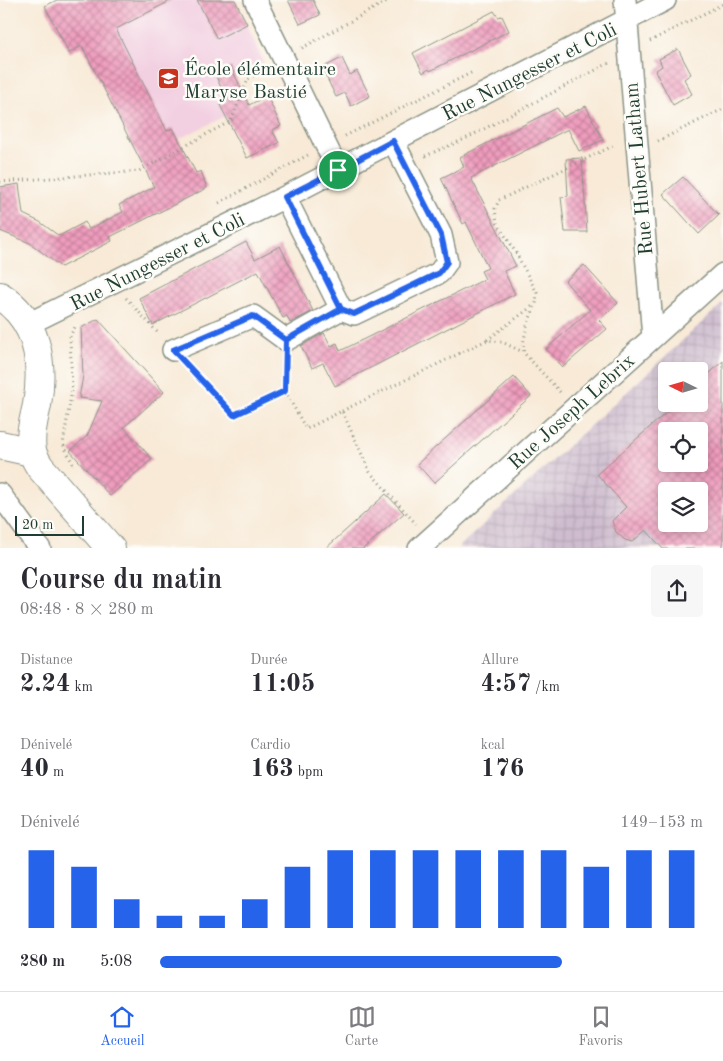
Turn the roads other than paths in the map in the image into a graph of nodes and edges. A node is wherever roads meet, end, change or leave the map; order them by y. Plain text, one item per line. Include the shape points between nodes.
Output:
1 (255, 0) edge
2 (665, 0) edge
3 (625, 10) edge
4 (393, 141) junction
5 (338, 170) junction
6 (285, 197) junction
7 (723, 274) edge
8 (0, 296) edge
9 (341, 309) junction
10 (28, 324) junction
11 (653, 338) junction
12 (173, 350) road end
13 (0, 445) edge
14 (32, 452) junction
15 (0, 494) edge
16 (424, 543) edge
17 (40, 548) edge
18 (111, 548) edge

1 - 5 street
2 - 3 street, Rue Nungesser et Coli
3 - 4 street, Rue Nungesser et Coli
3 - 11 street, Rue Hubert Latham
4 - 5 street, Rue Nungesser et Coli
4 - 9 street via 441,235 447,262 439,273 354,314
5 - 6 street, Rue Nungesser et Coli
6 - 9 street
6 - 10 street, Rue Nungesser et Coli
7 - 11 street, Rue Joseph Lebrix
8 - 10 main road
9 - 12 street via 286,340 253,316
10 - 14 main road via 39,352 40,373
11 - 16 street, Rue Joseph Lebrix
13 - 14 main road
14 - 18 main road via 40,467
15 - 17 street

